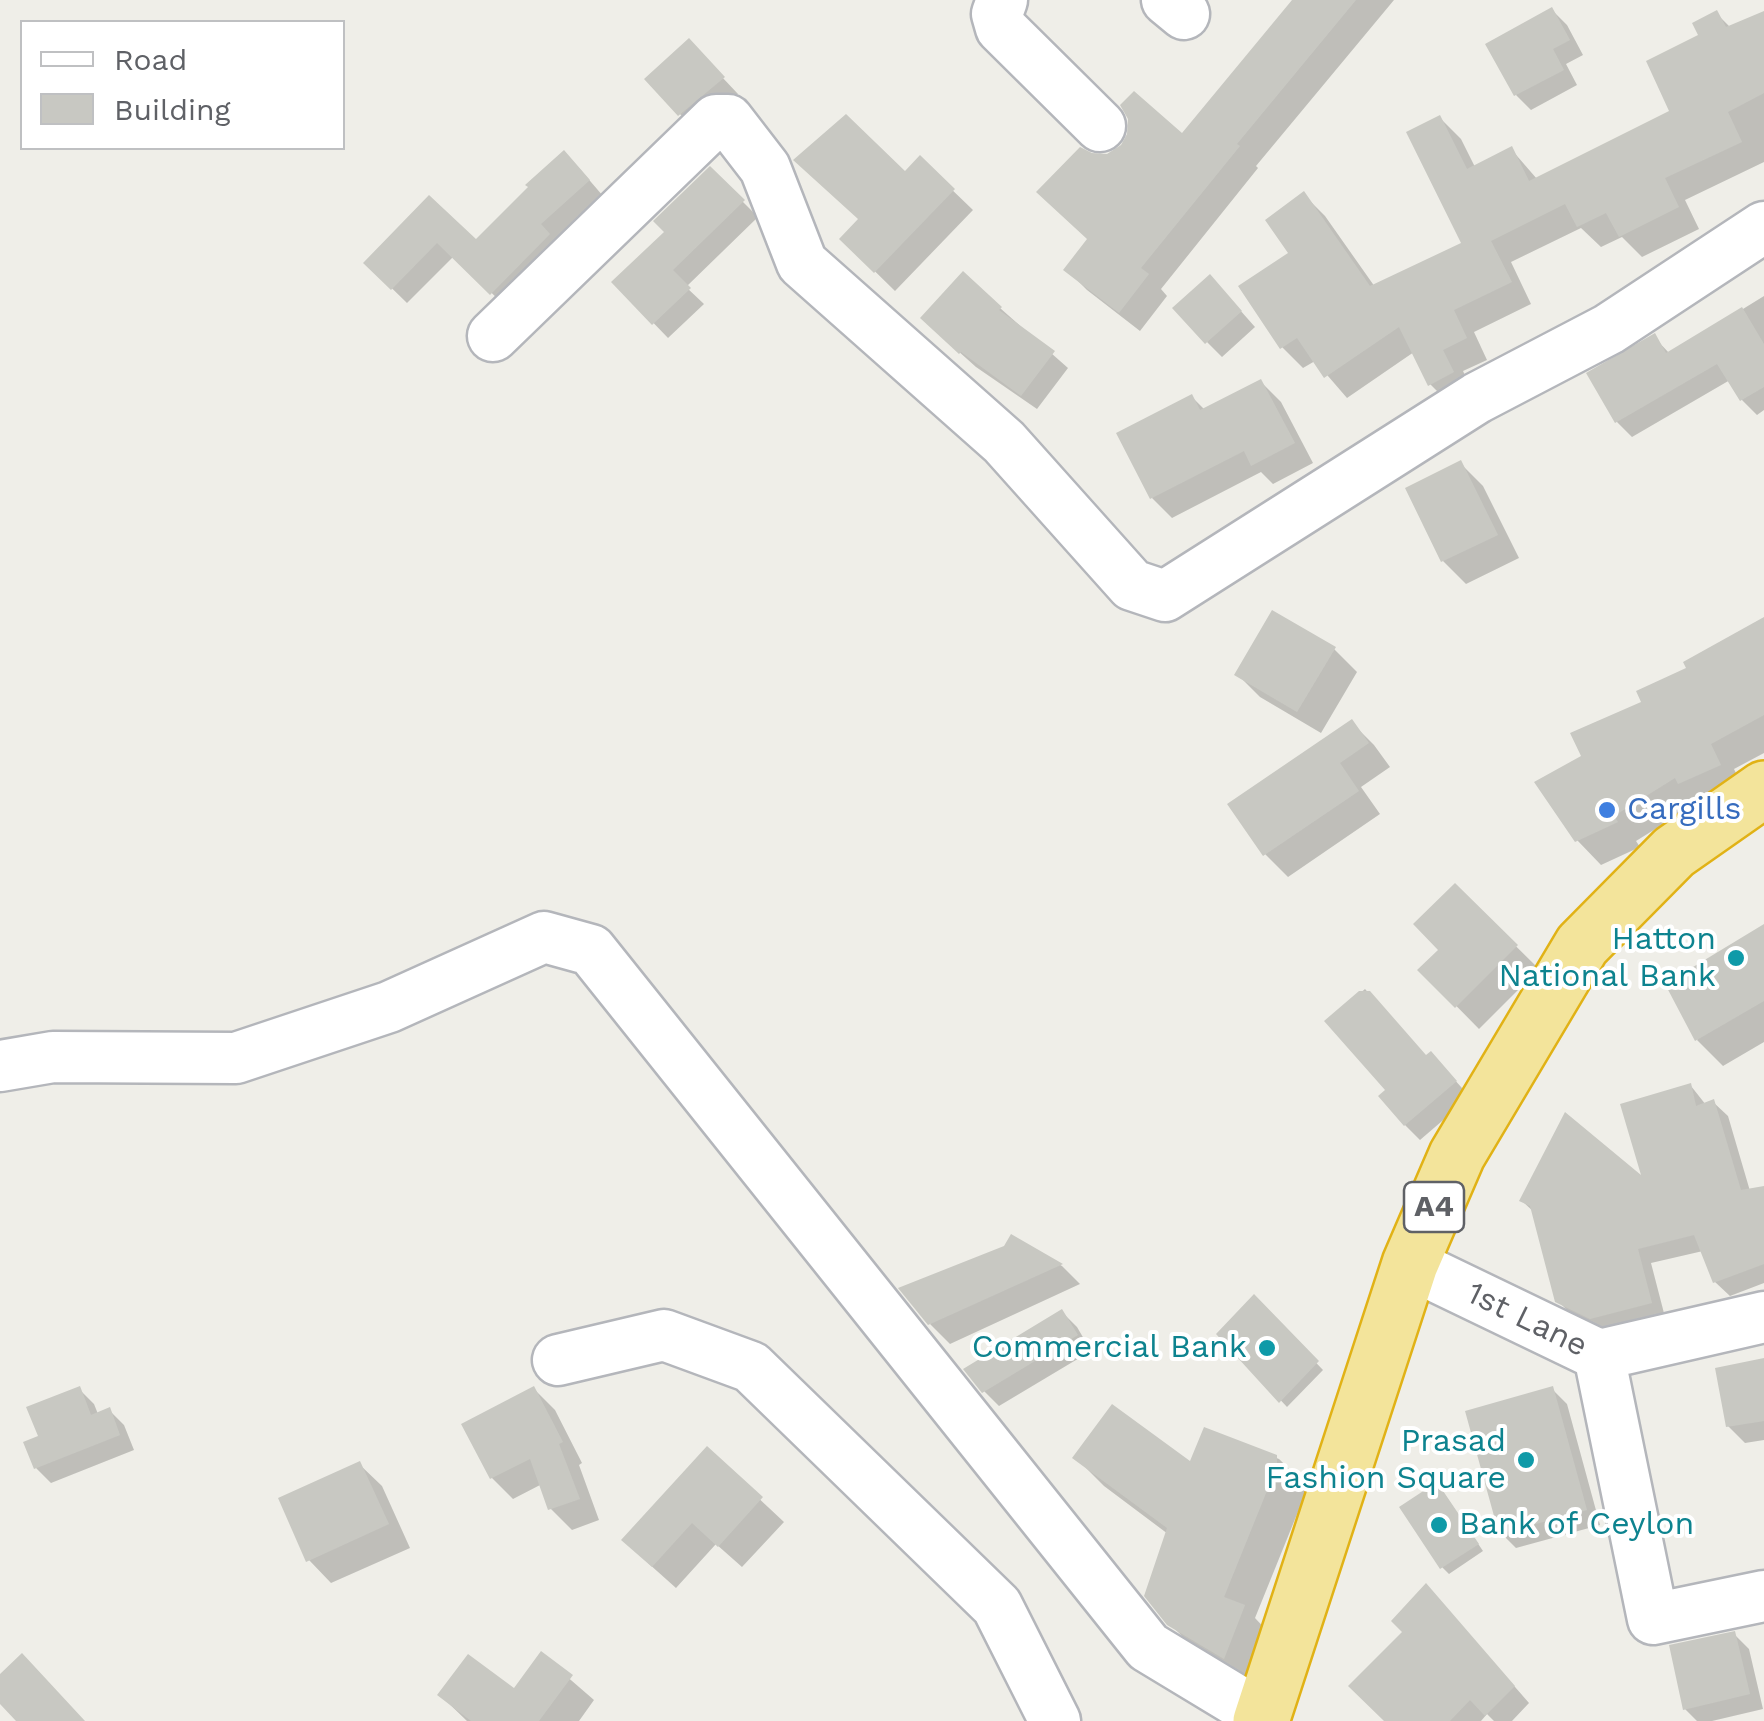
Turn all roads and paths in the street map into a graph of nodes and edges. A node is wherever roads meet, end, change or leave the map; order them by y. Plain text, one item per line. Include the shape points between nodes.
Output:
1 (1002, 0) edge
2 (1100, 126) dead end
3 (1764, 226) edge
4 (493, 336) dead end
5 (1764, 789) edge
6 (0, 1066) edge
7 (1410, 1264) junction
8 (1764, 1317) edge
9 (1599, 1355) junction
10 (558, 1360) dead end
11 (1764, 1596) edge
12 (1261, 1718) edge
13 (1055, 1721) edge

1 - 2 street via 1001,28
3 - 4 street via 1610,329 1477,398 1165,596 1132,586 1004,442 802,263 765,168 728,120 716,120
5 - 7 highway, A4 via 1674,852 1582,945 1456,1155
6 - 12 street via 53,1057 236,1058 389,1007 544,937 591,950 1148,1648
7 - 9 street, 1st Lane
7 - 12 highway, A4
8 - 9 street, 1st Lane
9 - 11 street via 1653,1620
10 - 13 street via 664,1336 751,1368 997,1606

